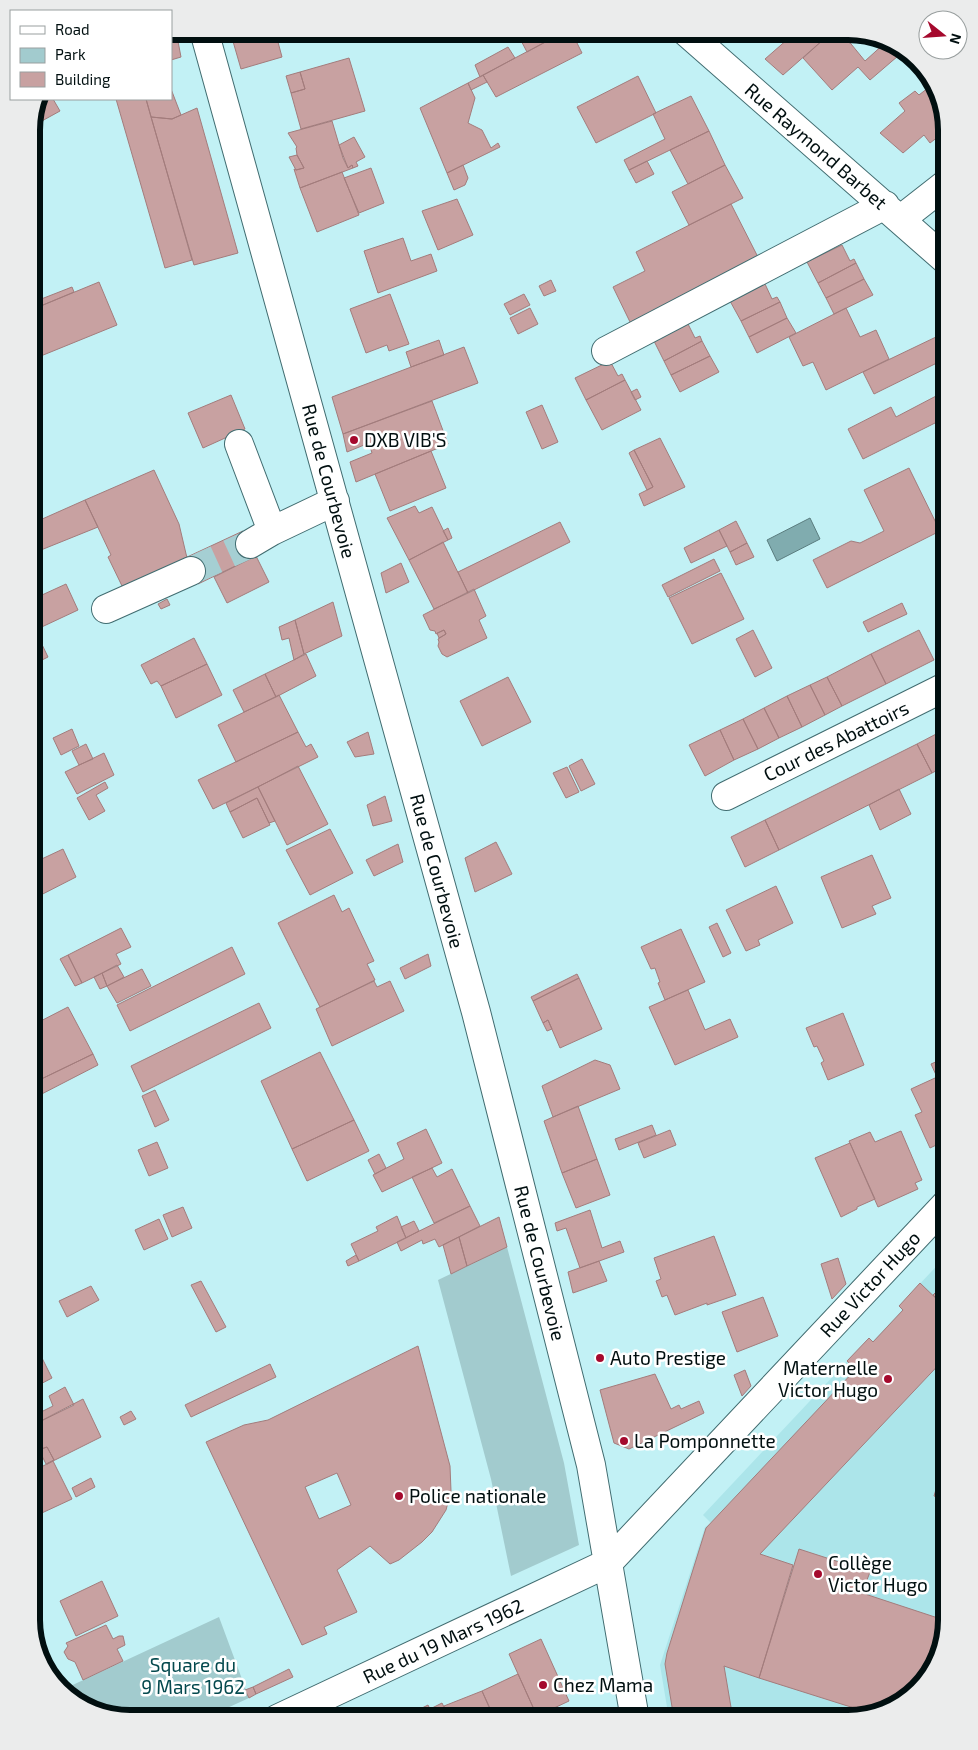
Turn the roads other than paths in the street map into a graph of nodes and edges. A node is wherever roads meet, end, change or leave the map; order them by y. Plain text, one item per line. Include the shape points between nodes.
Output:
1 (207, 40) edge
2 (695, 40) edge
3 (938, 188) edge
4 (893, 212) junction
5 (938, 253) edge
6 (606, 351) dead end
7 (239, 444) dead end
8 (335, 501) junction
9 (192, 571) tunnel mouth
10 (106, 609) dead end
11 (938, 690) edge
12 (726, 796) dead end
13 (938, 1212) edge
14 (608, 1563) junction
15 (296, 1710) edge
16 (633, 1710) edge

1 - 8 street, Rue de Courbevoie
2 - 4 street, Rue Raymond Barbet
3 - 4 street
4 - 5 street, Rue Raymond Barbet
4 - 6 street
7 - 8 street via 261,537
8 - 14 street, Rue de Courbevoie via 476,1012 591,1465
9 - 10 street
11 - 12 street, Cour des Abattoirs
13 - 14 street, Rue Victor Hugo
14 - 15 street, Rue du 19 Mars 1962
14 - 16 street, Rue de Courbevoie

